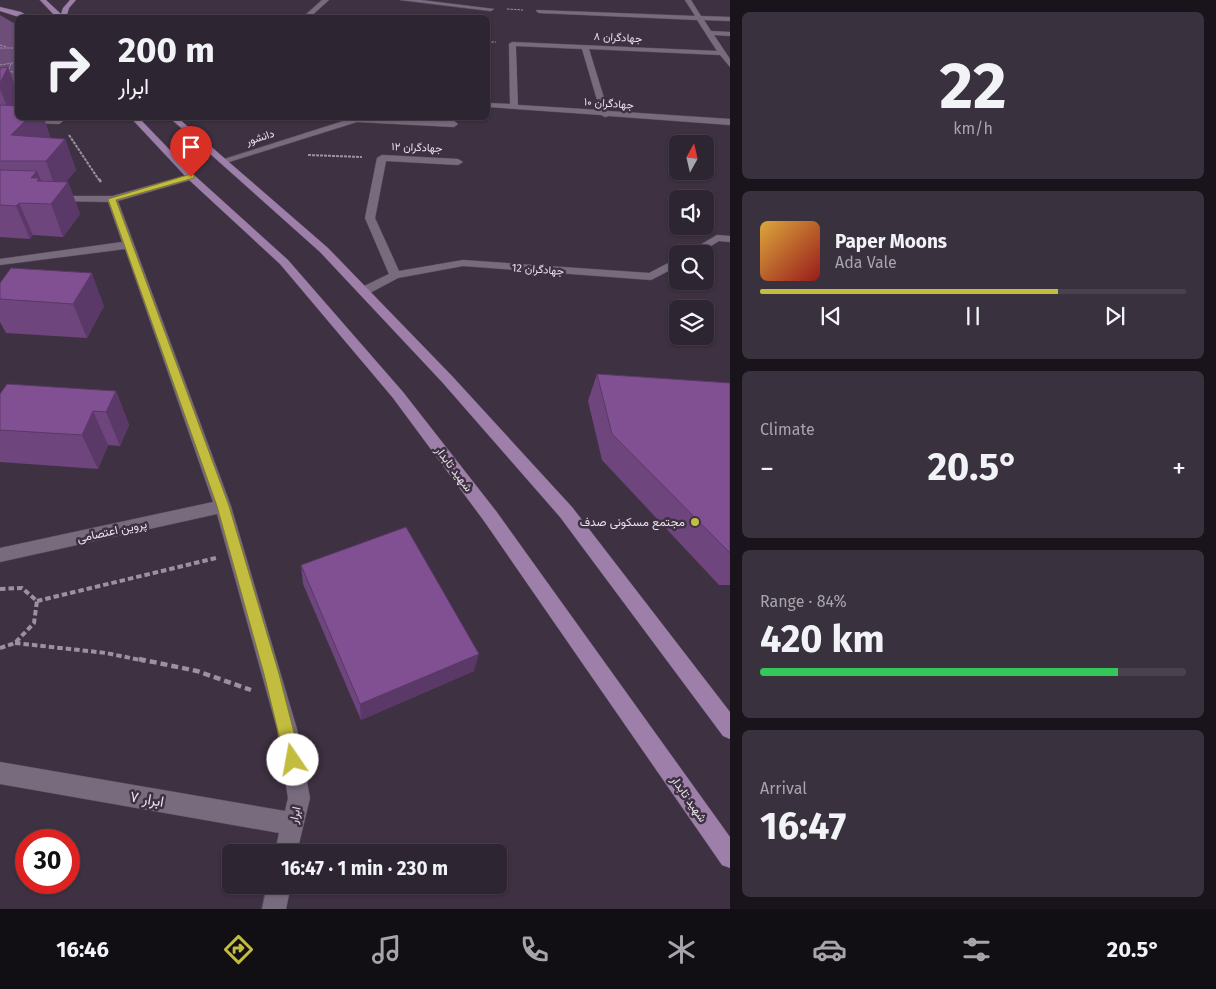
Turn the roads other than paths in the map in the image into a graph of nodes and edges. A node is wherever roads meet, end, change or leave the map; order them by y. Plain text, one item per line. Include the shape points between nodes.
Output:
1 (43, 0) edge
2 (73, 0) edge
3 (326, 0) edge
4 (403, 0) edge
5 (688, 0) edge
6 (18, 6) dead end
7 (0, 9) edge
8 (539, 11) road end
9 (23, 15) edge
10 (28, 15) edge
11 (59, 15) edge
12 (63, 15) edge
13 (308, 15) edge
14 (487, 15) edge
15 (699, 17) junction
16 (730, 18) edge
17 (709, 33) junction
18 (730, 34) edge
19 (585, 47) junction
20 (722, 53) junction
21 (730, 65) edge
22 (490, 105) edge
23 (514, 107) junction
24 (605, 114) junction
25 (0, 119) edge
26 (15, 120) edge
27 (30, 120) edge
28 (136, 120) edge
29 (176, 120) edge
30 (352, 120) edge
31 (390, 120) edge
32 (59, 121) road end
33 (730, 122) edge
34 (454, 124) dead end
35 (223, 161) junction
36 (458, 162) dead end
37 (191, 177) junction
38 (47, 198) edge
39 (112, 199) junction
40 (730, 239) edge
41 (128, 245) junction
42 (705, 245) edge
43 (0, 262) edge
44 (669, 267) edge
45 (395, 275) junction
46 (364, 291) junction
47 (223, 506) junction
48 (0, 555) edge
49 (730, 729) edge
50 (0, 773) edge
51 (293, 824) junction
52 (288, 844) edge
53 (730, 857) edge
54 (277, 894) edge
55 (274, 909) edge

1 - 11 main road
2 - 12 main road
3 - 13 street
4 - 14 street via 493,6
5 - 15 street
6 - 10 main road
7 - 9 main road
8 - 15 street
15 - 16 street
15 - 17 street
17 - 18 street
17 - 20 street
19 - 20 street, جهادگران ۸
19 - 23 street, جهادگران ۸ via 512,44
19 - 24 street
20 - 21 street
22 - 23 street, جهادگران ۱۰
23 - 24 street, جهادگران ۱۰
24 - 33 street, جهادگران ۱۰
25 - 26 street
27 - 32 street
28 - 37 main road, شهید تابدار
29 - 35 main road
30 - 35 street, دانشور
31 - 34 street, جهادگران ۱۲
35 - 46 main road via 324,250
36 - 45 street, جهادگران ۱۲ via 382,158 370,218
37 - 39 street
37 - 53 main road, شهید تابدار via 284,262 398,395 490,516
38 - 39 street
39 - 41 street, ابرار
40 - 42 street via 717,238
41 - 43 street
41 - 47 street, ابرار
44 - 45 street, جهادگران 12 via 651,277 463,263
45 - 46 street
46 - 49 main road via 566,512
47 - 48 street, پروین اعتصامی
47 - 51 street, ابرار via 293,760 298,798
50 - 51 street, ابرار ۷
51 - 52 street, ابرار
54 - 55 street

